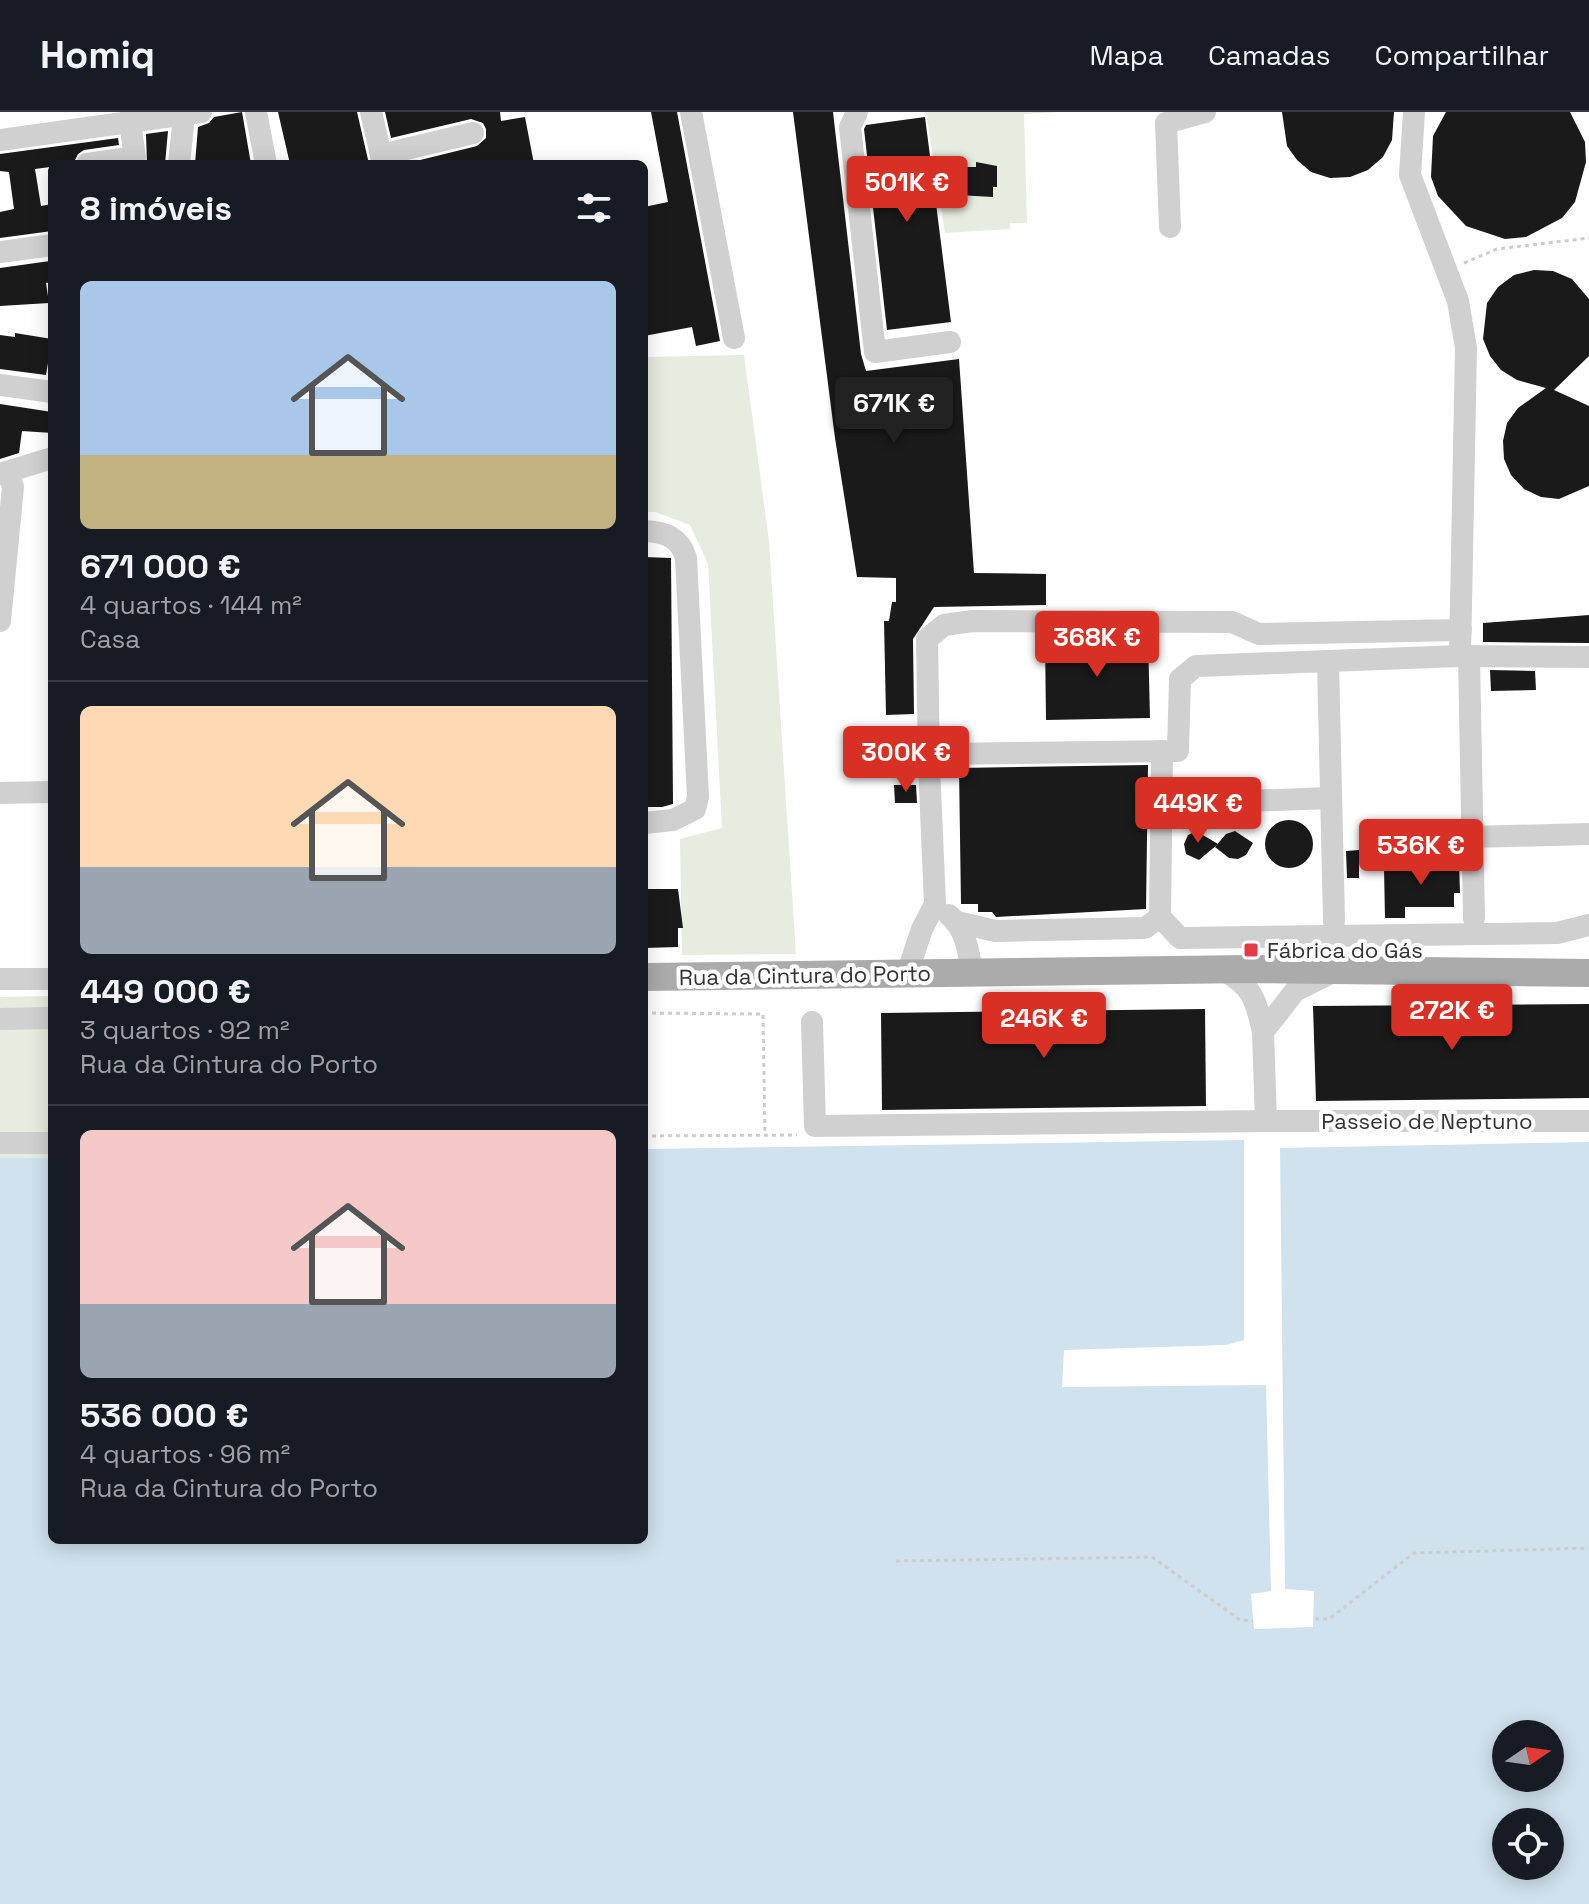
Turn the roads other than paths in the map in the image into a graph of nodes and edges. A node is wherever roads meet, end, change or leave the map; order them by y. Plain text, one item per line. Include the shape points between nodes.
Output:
1 (256, 112) edge
2 (371, 112) edge
3 (691, 112) edge
4 (857, 112) edge
5 (1205, 112) edge
6 (1414, 112) edge
7 (192, 114) edge
8 (130, 123) junction
9 (473, 133) dead end
10 (0, 140) edge
11 (382, 159) edge
12 (114, 160) edge
13 (180, 160) edge
14 (265, 160) edge
15 (1170, 227) dead end
16 (48, 246) edge
17 (0, 252) edge
18 (734, 338) dead end
19 (950, 342) dead end
20 (0, 385) edge
21 (48, 391) edge
22 (48, 459) edge
23 (0, 474) edge
24 (648, 532) edge
25 (0, 621) edge
26 (1461, 630) junction
27 (1462, 656) junction
28 (1589, 657) edge
29 (1328, 662) junction
30 (1162, 751) junction
31 (929, 765) junction
32 (48, 792) edge
33 (0, 793) edge
34 (1331, 798) junction
35 (1162, 804) junction
36 (648, 822) edge
37 (1589, 834) edge
38 (1471, 837) junction
39 (935, 904) junction
40 (1160, 917) junction
41 (1474, 918) dead end
42 (1334, 921) dead end
43 (957, 922) junction
44 (1589, 925) edge
45 (1223, 970) junction
46 (1337, 970) junction
47 (972, 973) junction
48 (1589, 973) edge
49 (907, 974) junction
50 (648, 977) edge
51 (0, 979) edge
52 (48, 979) edge
53 (48, 1018) edge
54 (0, 1019) edge
55 (812, 1022) dead end
56 (1263, 1032) junction
57 (1266, 1121) junction
58 (1589, 1121) edge
59 (0, 1143) edge
60 (48, 1143) edge

1 - 14 street
2 - 11 street
3 - 18 street
4 - 19 street via 850,127 875,352
5 - 15 street via 1166,123
6 - 26 street via 1410,175 1458,301 1466,348
7 - 8 street
7 - 13 street
8 - 10 street
8 - 12 street via 135,157
9 - 11 street
16 - 17 street
20 - 21 street
22 - 23 street
23 - 25 street via 9,475 13,487
24 - 36 street via 669,535 686,558 698,797 686,816
26 - 27 street
26 - 31 street via 1259,634 1232,622 944,625 927,639
27 - 28 street
27 - 29 street
27 - 38 street
29 - 30 street via 1196,666 1180,679 1178,751
29 - 34 street
30 - 31 street via 941,754
30 - 35 street
31 - 39 street
32 - 33 street
34 - 35 street
34 - 42 street
35 - 40 street
37 - 38 street
38 - 41 street
39 - 43 street
39 - 49 street
40 - 43 street via 1145,928 995,931
40 - 44 street via 1180,938 1557,933
43 - 47 street
45 - 46 main road, Rua da Cintura do Porto
45 - 47 main road, Rua da Cintura do Porto
45 - 56 street via 1253,993
46 - 48 main road, Rua da Cintura do Porto
46 - 56 street via 1295,991
47 - 49 main road, Rua da Cintura do Porto
49 - 50 main road, Rua da Cintura do Porto
51 - 52 street
53 - 54 street
55 - 57 street, Passeio de Neptuno via 815,1126
56 - 57 street
57 - 58 street, Passeio de Neptuno
59 - 60 street

